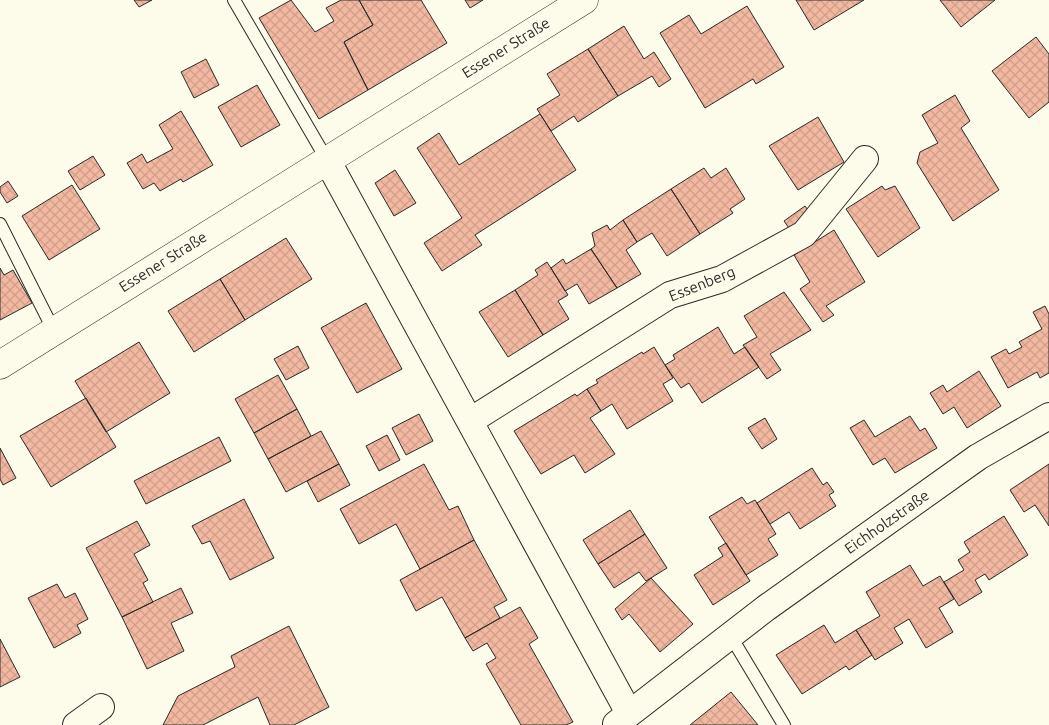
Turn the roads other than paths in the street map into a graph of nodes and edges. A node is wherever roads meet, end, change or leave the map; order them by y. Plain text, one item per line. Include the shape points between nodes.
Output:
1 (234, 0) edge
2 (584, 0) edge
3 (865, 159) dead end
4 (327, 160) junction
5 (0, 224) edge
6 (54, 331) junction
7 (0, 365) edge
8 (1049, 416) edge
9 (470, 421) junction
10 (730, 635) junction
11 (101, 708) dead end
12 (622, 719) edge
13 (76, 725) edge
14 (784, 725) edge

1 - 4 lane
2 - 4 street, Essener Straße
3 - 9 street, Essenberg via 804,234 722,279 670,295
4 - 6 street, Essener Straße
4 - 9 street
5 - 6 lane
6 - 7 street, Essener Straße
8 - 10 street, Eichholzstraße via 978,457
9 - 12 street
10 - 12 street, Eichholzstraße
10 - 14 lane
11 - 13 street

